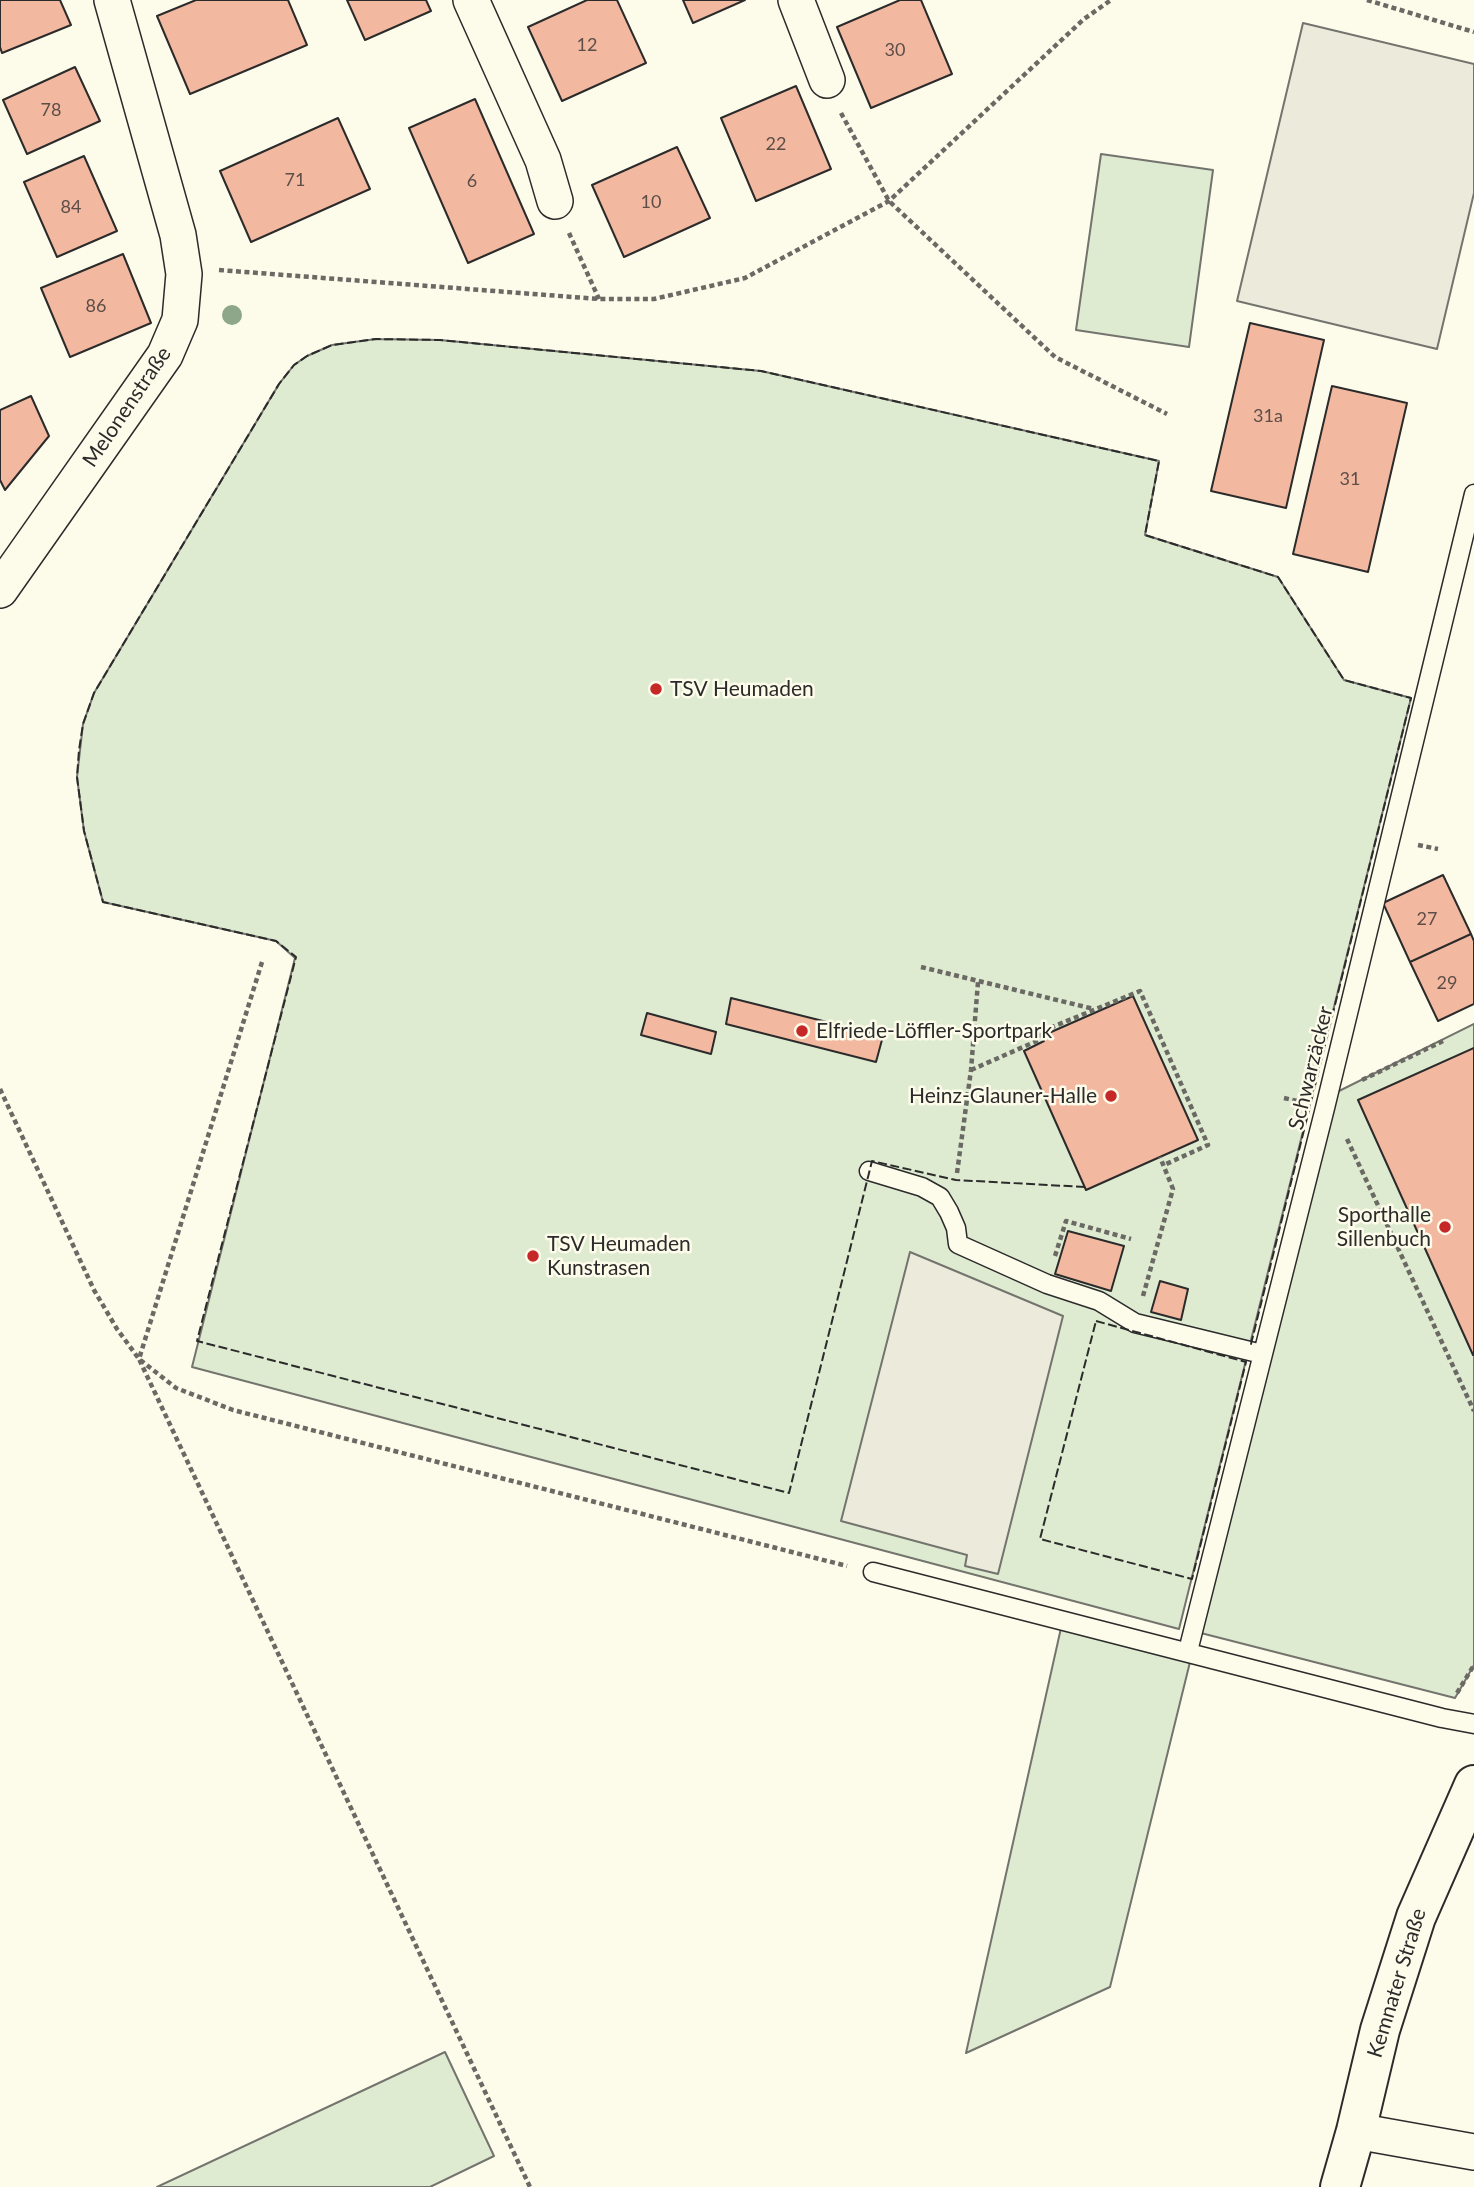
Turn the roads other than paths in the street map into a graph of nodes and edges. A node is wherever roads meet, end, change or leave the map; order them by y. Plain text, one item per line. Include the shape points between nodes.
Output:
1 (112, 0) edge
2 (471, 0) edge
3 (796, 0) edge
4 (827, 80) road end
5 (555, 201) road end
6 (1474, 494) edge
7 (0, 590) edge
8 (869, 1171) dead end
9 (1262, 1354) junction
10 (873, 1572) road end
11 (1188, 1651) junction
12 (1474, 1724) edge
13 (1474, 1785) edge
14 (1356, 2131) junction
15 (1474, 2152) edge
16 (1340, 2187) edge

1 - 7 street, Melonenstraße via 178,235 184,274 180,320 165,355
2 - 5 street via 543,160
3 - 4 street
6 - 9 lane, Schwarzäcker
8 - 9 lane via 940,1197 956,1228 958,1244 1046,1284 1099,1301 1135,1323
9 - 11 lane, Schwarzäcker
10 - 11 lane
11 - 12 lane
13 - 14 street, Kemnater Straße via 1416,1917 1380,2030
14 - 15 street
14 - 16 street, Kemnater Straße

